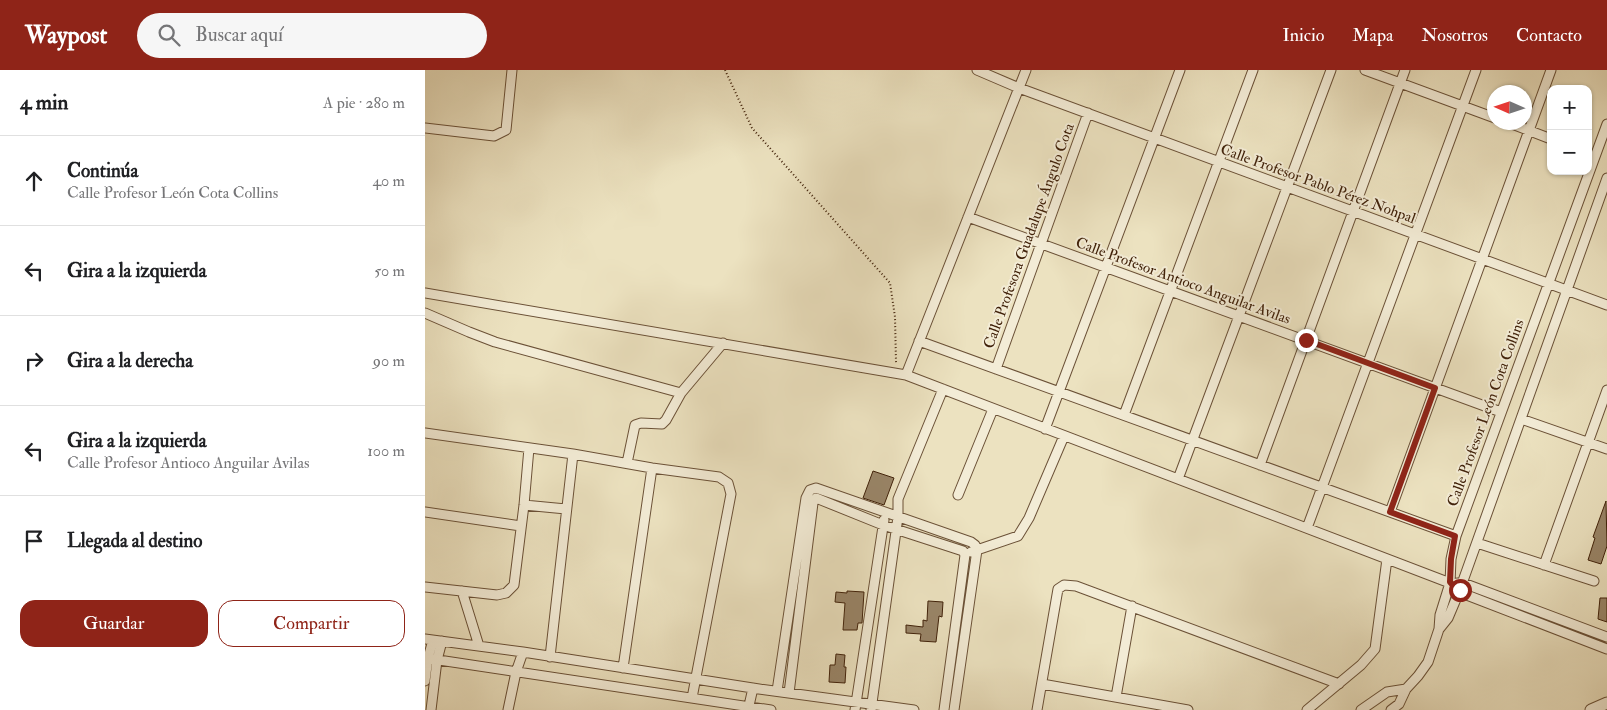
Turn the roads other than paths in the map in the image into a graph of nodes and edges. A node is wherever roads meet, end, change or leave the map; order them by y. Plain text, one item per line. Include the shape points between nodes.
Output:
1 (512, 70) edge
2 (977, 70) edge
3 (1026, 70) edge
4 (1180, 70) edge
5 (1253, 70) edge
6 (1331, 70) edge
7 (1365, 70) edge
8 (1405, 70) edge
9 (1476, 70) edge
10 (1551, 70) edge
11 (1401, 83) junction
12 (1019, 88) junction
13 (1463, 106) junction
14 (1088, 114) junction
15 (1487, 115) edge
16 (1607, 124) edge
17 (425, 128) edge
18 (1529, 131) junction
19 (1154, 138) junction
20 (1547, 138) edge
21 (1592, 154) edge
22 (1219, 162) junction
23 (1585, 175) edge
24 (1607, 178) edge
25 (1287, 187) junction
26 (1353, 212) junction
27 (968, 217) junction
28 (1415, 234) junction
29 (1041, 244) junction
30 (1482, 259) junction
31 (1106, 268) junction
32 (1548, 284) junction
33 (1567, 290) junction
34 (1171, 291) junction
35 (425, 293) edge
36 (1607, 305) edge
37 (425, 313) edge
38 (1239, 316) junction
39 (1306, 340) junction
40 (919, 341) junction
41 (723, 343) junction
42 (1368, 363) junction
43 (996, 369) junction
44 (901, 374) junction
45 (1435, 388) junction
46 (943, 389) junction
47 (1607, 390) edge
48 (1059, 392) junction
49 (681, 393) junction
50 (993, 408) junction
51 (1501, 412) junction
52 (1124, 415) junction
53 (1521, 419) junction
54 (1045, 429) junction
55 (425, 433) edge
56 (1064, 436) junction
57 (1193, 440) junction
58 (1588, 443) junction
59 (529, 448) junction
60 (1607, 449) edge
61 (573, 454) junction
62 (627, 463) junction
63 (1260, 464) junction
64 (653, 468) junction
65 (1178, 479) junction
66 (1322, 487) junction
67 (958, 495) dead end
68 (524, 505) junction
69 (566, 509) junction
70 (425, 512) edge
71 (1390, 512) junction
72 (885, 513) junction
73 (898, 517) junction
74 (883, 525) junction
75 (521, 526) junction
76 (895, 528) junction
77 (1307, 528) junction
78 (1455, 536) junction
79 (1477, 543) junction
80 (977, 550) junction
81 (965, 555) junction
82 (1387, 559) junction
83 (1544, 565) junction
84 (1450, 582) junction
85 (1594, 582) dead end
86 (1463, 583) junction
87 (425, 587) edge
88 (462, 591) junction
89 (1459, 592) junction
90 (1132, 606) junction
91 (1439, 629) junction
92 (1607, 637) edge
93 (433, 640) edge
94 (479, 646) junction
95 (1607, 650) edge
96 (523, 652) junction
97 (550, 657) junction
98 (430, 659) edge
99 (623, 668) junction
100 (516, 672) junction
101 (696, 679) junction
102 (425, 681) edge
103 (1042, 684) junction
104 (1339, 684) junction
105 (753, 688) junction
106 (1406, 689) junction
107 (777, 692) junction
108 (789, 693) junction
109 (1116, 697) junction
110 (692, 698) junction
111 (1607, 703) edge
112 (855, 706) edge
113 (871, 707) edge
114 (749, 708) edge
115 (431, 710) edge
116 (508, 710) edge
117 (771, 710) edge
118 (914, 710) edge
119 (944, 710) edge
120 (954, 710) edge
121 (1037, 710) edge
122 (1188, 710) edge
123 (1307, 710) edge
124 (1361, 710) edge
125 (1391, 710) edge
126 (1591, 710) edge

1 - 17 street via 506,130 494,136
2 - 12 street, Calle Profesor Pablo Pérez Nohpal
3 - 12 street
4 - 19 street
5 - 22 street
6 - 25 street
7 - 11 street
8 - 11 street
9 - 13 street
10 - 18 street
11 - 13 street
11 - 26 street
12 - 14 street, Calle Profesor Pablo Pérez Nohpal
12 - 27 street
13 - 15 street
13 - 28 street
14 - 19 street, Calle Profesor Pablo Pérez Nohpal
14 - 29 street, Calle Profesora Guadalupe Ángulo Cota
16 - 21 street, Calle Profesor León Cota Collins
18 - 20 street
18 - 30 street
19 - 22 street, Calle Profesor Pablo Pérez Nohpal
19 - 31 street
22 - 25 street, Calle Profesor Pablo Pérez Nohpal
22 - 34 street
23 - 32 street, Calle Profesor León Cota Collins
24 - 33 street
25 - 26 street, Calle Profesor Pablo Pérez Nohpal
25 - 38 street
26 - 28 street, Calle Profesor Pablo Pérez Nohpal
26 - 39 street
27 - 29 street, Calle Profesor Antioco Anguilar Avilas
27 - 40 street
28 - 30 street, Calle Profesor Pablo Pérez Nohpal
28 - 42 street
29 - 31 street, Calle Profesor Antioco Anguilar Avilas
29 - 43 street, Calle Profesora Guadalupe Ángulo Cota
30 - 32 street, Calle Profesor Pablo Pérez Nohpal
30 - 45 street
31 - 34 street, Calle Profesor Antioco Anguilar Avilas
31 - 48 street
32 - 33 street, Calle Profesor Pablo Pérez Nohpal
32 - 51 street, Calle Profesor León Cota Collins
33 - 36 street, Calle Profesor Pablo Pérez Nohpal
33 - 53 street
34 - 38 street, Calle Profesor Antioco Anguilar Avilas
34 - 52 street
35 - 41 street
37 - 49 street via 495,342
38 - 39 street, Calle Profesor Antioco Anguilar Avilas
38 - 57 street
39 - 42 street, Calle Profesor Antioco Anguilar Avilas
39 - 63 street
40 - 43 street
40 - 44 street
41 - 44 street
41 - 49 street
42 - 45 street, Calle Profesor Antioco Anguilar Avilas
42 - 66 street
43 - 48 street
44 - 46 street
45 - 51 street, Calle Profesor Antioco Anguilar Avilas
45 - 71 street
46 - 50 street
46 - 73 street via 898,499
47 - 58 street
48 - 52 street
48 - 54 street
49 - 62 street via 662,424 635,425
50 - 54 street
50 - 67 street
51 - 78 street, Calle Profesor León Cota Collins
52 - 57 street
53 - 58 street
53 - 79 street
54 - 56 street
55 - 59 street
56 - 65 street
56 - 80 street via 1018,536
57 - 63 street
57 - 65 street
58 - 60 street
58 - 83 street
59 - 61 street
59 - 68 street
61 - 62 street
61 - 69 street
62 - 64 street
63 - 66 street
64 - 99 street
64 - 101 street via 719,477 729,483 731,494
65 - 77 street
66 - 71 street
66 - 77 street
68 - 69 street
68 - 75 street
69 - 97 street
70 - 75 street
71 - 78 street
72 - 73 street
72 - 74 street
72 - 107 street via 825,490 810,490 806,498
73 - 76 street
73 - 80 street via 971,542
74 - 76 street
74 - 108 street via 823,499 816,498 813,503
74 - 112 street
75 - 88 street via 514,585 506,593 497,595
76 - 81 street via 958,548
76 - 113 street
77 - 82 street
78 - 84 street, Calle Profesor León Cota Collins
79 - 83 street
79 - 86 street
80 - 81 street
80 - 120 street
81 - 119 street
82 - 84 street
82 - 104 street via 1375,649
83 - 85 street
84 - 86 street
84 - 89 street
84 - 91 street, Calle Profesor León Cota Collins
86 - 89 street
86 - 92 street
87 - 88 street
88 - 94 street
89 - 91 street via 1448,618
89 - 95 street
90 - 103 street via 1076,586 1064,585 1058,589
90 - 104 street
90 - 109 street
91 - 106 street via 1428,662
93 - 94 street
93 - 98 street
94 - 96 street
96 - 97 street
96 - 100 street
97 - 99 street
98 - 100 street
98 - 102 street
98 - 115 street
99 - 101 street
100 - 110 street
100 - 116 street
101 - 105 street
101 - 110 street
103 - 109 street
103 - 121 street
104 - 123 street
105 - 107 street
105 - 114 street
106 - 124 street via 1387,692
106 - 125 street via 1399,704
107 - 108 street
108 - 112 street
109 - 122 street
110 - 114 street
111 - 126 street
112 - 113 street
113 - 118 street
114 - 117 street

